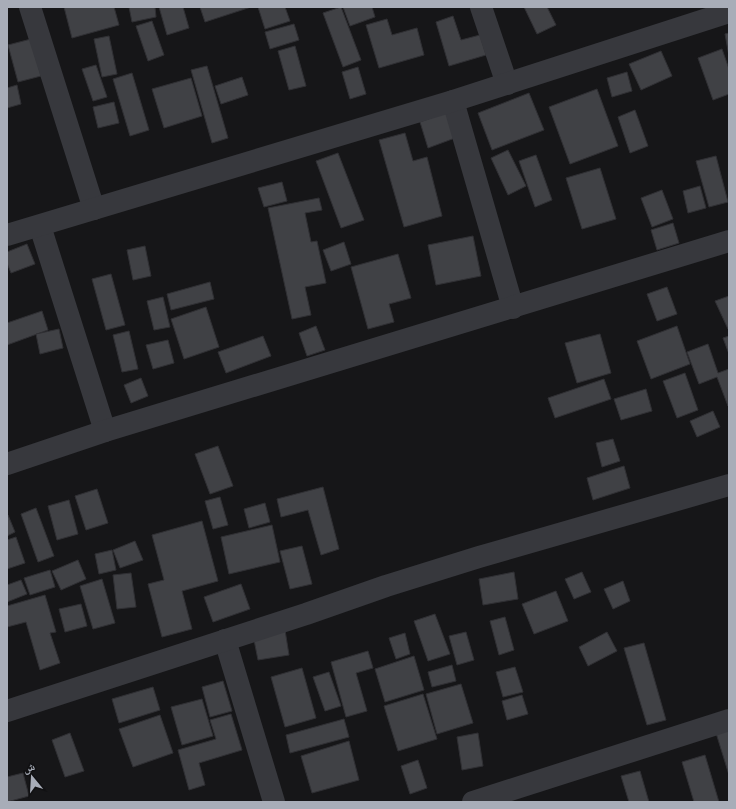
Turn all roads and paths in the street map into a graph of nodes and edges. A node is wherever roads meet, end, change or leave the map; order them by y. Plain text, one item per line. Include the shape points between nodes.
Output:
1 (30, 7) edge
2 (482, 7) edge
3 (722, 12) edge
4 (507, 84) junction
5 (453, 101) junction
6 (94, 209) junction
7 (40, 226) junction
8 (7, 235) edge
9 (729, 241) edge
10 (513, 308) junction
11 (105, 431) junction
12 (7, 464) edge
13 (729, 485) edge
14 (225, 640) junction
15 (7, 712) edge
16 (729, 720) edge
17 (274, 802) edge
18 (474, 802) edge

1 - 6 street
2 - 4 street
3 - 4 street
4 - 5 street
5 - 6 street
5 - 10 street
6 - 7 street
7 - 8 street
7 - 11 street
9 - 10 street
10 - 11 street
11 - 12 street
13 - 14 street via 472,559
14 - 15 street
14 - 17 street
16 - 18 street

